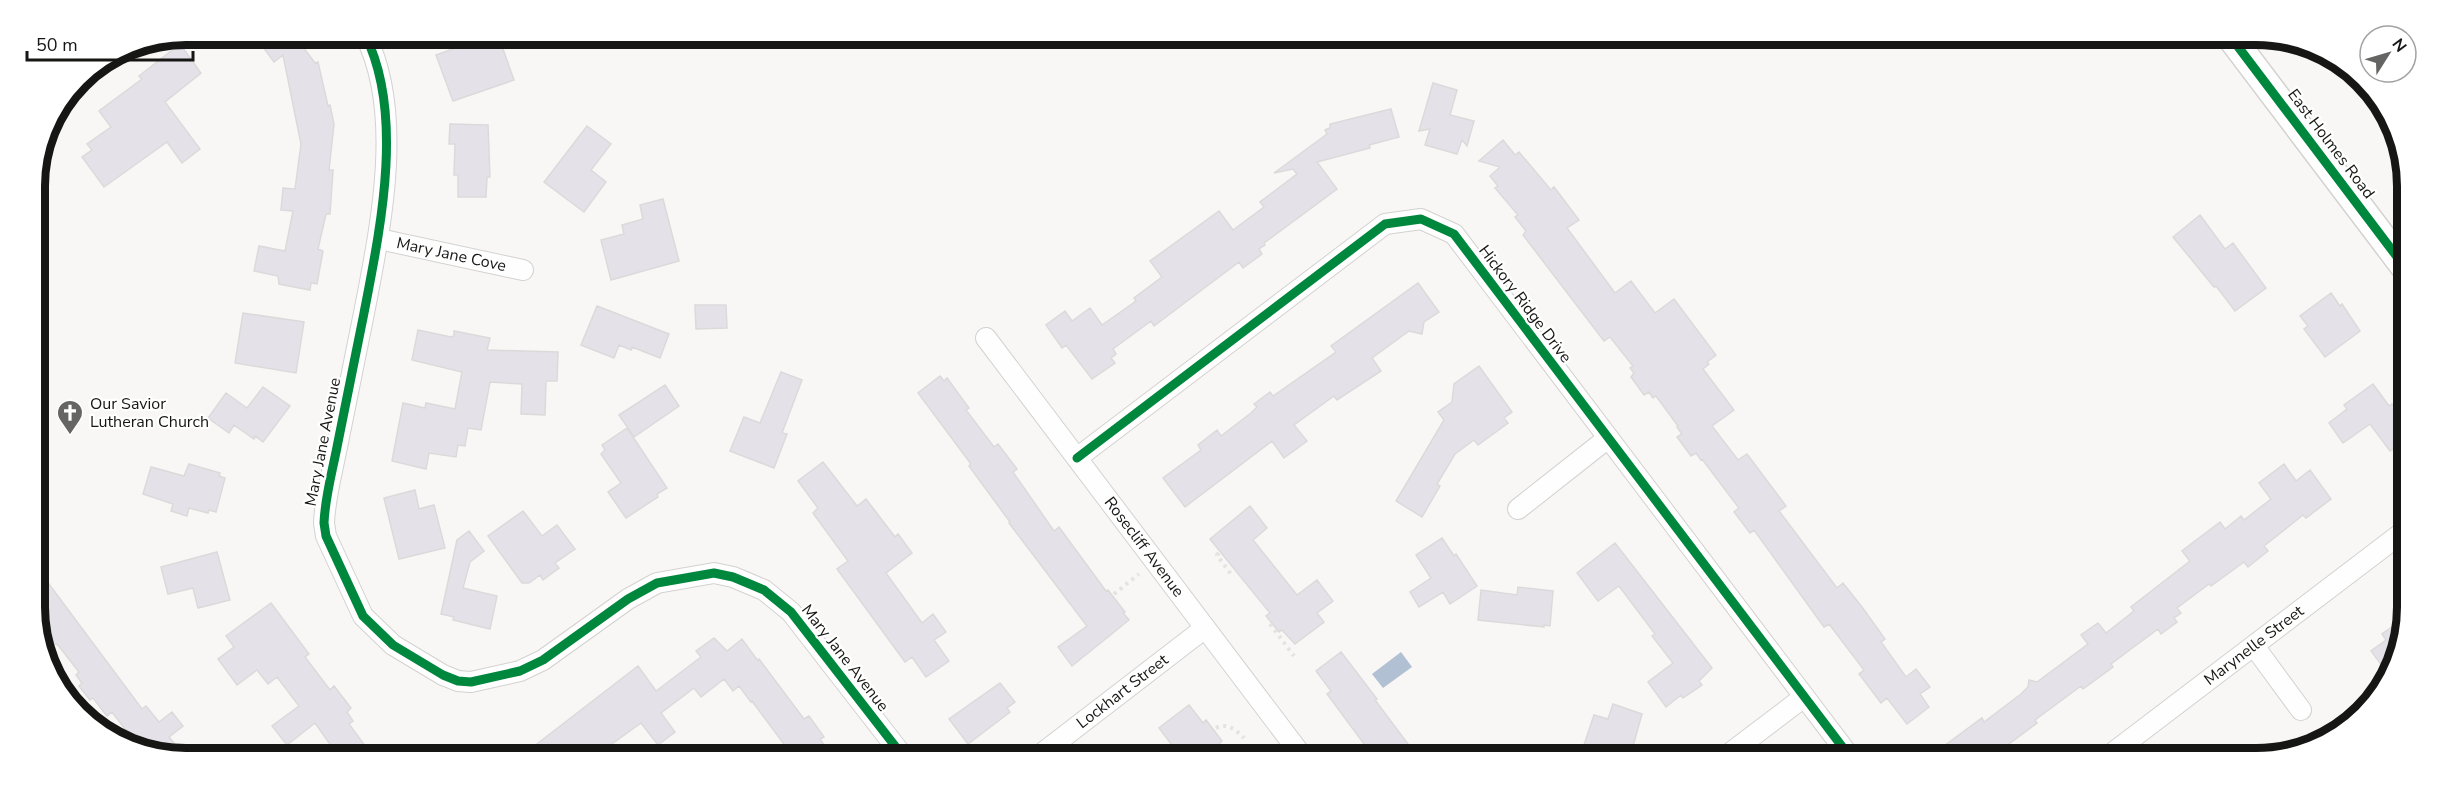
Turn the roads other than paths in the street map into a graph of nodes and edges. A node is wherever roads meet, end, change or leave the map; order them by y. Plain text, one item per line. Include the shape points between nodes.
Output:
1 (369, 45) edge
2 (2237, 45) edge
3 (378, 239) junction
4 (2397, 257) edge
5 (523, 270) dead end
6 (986, 338) dead end
7 (1608, 438) junction
8 (1077, 458) junction
9 (1518, 508) dead end
10 (2397, 537) edge
11 (1205, 628) junction
12 (2253, 646) junction
13 (1804, 697) junction
14 (2301, 710) dead end
15 (897, 748) edge
16 (1049, 748) edge
17 (1296, 748) edge
18 (1737, 748) edge
19 (1843, 748) edge
20 (2119, 748) edge

1 - 3 street, Mary Jane Avenue via 382,95 387,147
2 - 4 main road, East Holmes Road
3 - 5 street, Mary Jane Cove
3 - 15 street, Mary Jane Avenue via 324,523 326,536 363,616 393,645 443,675 471,682 543,660 657,583 714,573 733,577 764,590 791,612
6 - 8 street, Rosecliff Avenue
7 - 8 street, Hickory Ridge Drive via 1454,234 1421,219 1385,224
7 - 9 street
7 - 13 street, Hickory Ridge Drive
8 - 11 street, Rosecliff Avenue
10 - 12 street, Marynelle Street
11 - 16 street, Lockhart Street
11 - 17 street, Rosecliff Avenue
12 - 14 street
12 - 20 street, Marynelle Street
13 - 18 street
13 - 19 street, Hickory Ridge Drive

